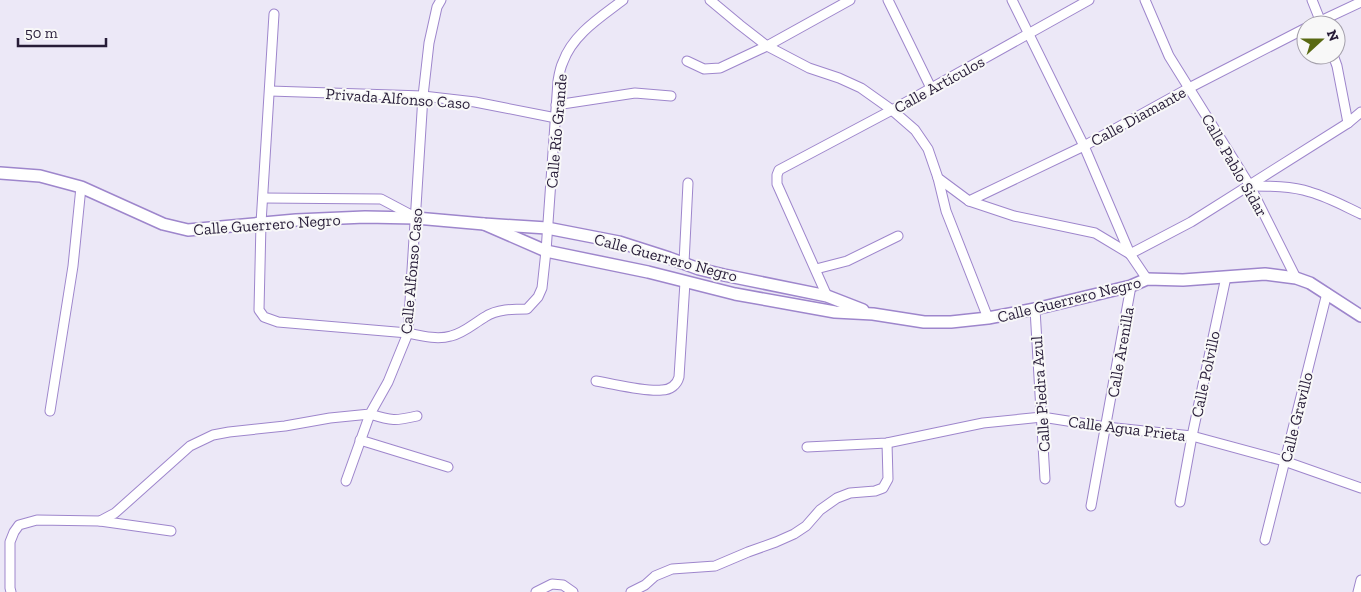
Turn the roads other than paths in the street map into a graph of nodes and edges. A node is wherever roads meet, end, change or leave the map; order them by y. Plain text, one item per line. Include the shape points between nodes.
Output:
1 (441, 0) edge
2 (623, 0) edge
3 (710, 0) edge
4 (850, 0) edge
5 (888, 0) edge
6 (1012, 0) edge
7 (1089, 0) edge
8 (1145, 0) edge
9 (1312, 0) edge
10 (1361, 2) edge
11 (274, 14) dead end
12 (1316, 15) edge
13 (1336, 15) edge
14 (1028, 33) junction
15 (1296, 33) edge
16 (767, 46) junction
17 (687, 61) dead end
18 (1337, 65) edge
19 (931, 88) junction
20 (1189, 88) junction
21 (270, 91) junction
22 (423, 96) junction
23 (671, 96) dead end
24 (556, 105) junction
25 (892, 110) junction
26 (1361, 112) edge
27 (556, 118) junction
28 (1348, 124) junction
29 (1084, 146) junction
30 (0, 173) edge
31 (938, 178) junction
32 (688, 183) dead end
33 (1250, 186) junction
34 (81, 187) junction
35 (262, 198) junction
36 (969, 202) junction
37 (1361, 214) edge
38 (416, 218) junction
39 (261, 223) junction
40 (484, 224) junction
41 (547, 228) junction
42 (898, 236) dead end
43 (546, 251) junction
44 (1130, 254) junction
45 (684, 263) junction
46 (816, 269) junction
47 (1226, 277) junction
48 (1296, 278) junction
49 (1147, 279) junction
50 (685, 282) junction
51 (1131, 286) junction
52 (1327, 294) junction
53 (827, 296) junction
54 (1035, 309) junction
55 (873, 314) junction
56 (1361, 316) edge
57 (988, 318) junction
58 (408, 333) junction
59 (596, 381) dead end
60 (50, 411) dead end
61 (370, 414) junction
62 (417, 416) dead end
63 (1042, 417) junction
64 (1106, 427) junction
65 (1192, 436) junction
66 (360, 440) junction
67 (887, 443) junction
68 (807, 447) dead end
69 (1284, 462) junction
70 (448, 467) dead end
71 (1045, 479) dead end
72 (346, 481) dead end
73 (1361, 488) edge
74 (1180, 502) dead end
75 (1091, 506) dead end
76 (100, 521) junction
77 (171, 531) dead end
78 (1265, 540) dead end
79 (1361, 580) edge
80 (11, 592) edge
81 (536, 592) edge
82 (573, 592) edge
83 (632, 592) edge
84 (1358, 592) edge

1 - 22 street, Calle Alfonso Caso via 429,42
2 - 24 street, Calle Río Grande via 573,43 563,61
3 - 16 street
4 - 16 street
5 - 19 street
6 - 14 street
7 - 14 street, Calle Artículos
8 - 20 street, Calle Pablo Sidar via 1169,56
9 - 12 street
10 - 13 street
11 - 21 street
14 - 19 street, Calle Artículos
14 - 29 street
15 - 20 street, Calle Diamante
16 - 17 street via 720,68 704,69
16 - 25 street via 809,68 861,88
18 - 28 street
19 - 25 street, Calle Artículos
20 - 29 street, Calle Diamante
20 - 33 street, Calle Pablo Sidar
21 - 22 street, Privada Alfonso Caso
21 - 35 street
22 - 27 street, Privada Alfonso Caso via 475,102
22 - 38 street, Calle Alfonso Caso
23 - 24 street via 635,93
24 - 27 street, Calle Río Grande
25 - 31 street via 915,130 928,150
25 - 46 street, Calle Artículos via 788,165 777,176 777,184
26 - 28 street
27 - 41 street, Calle Río Grande
28 - 33 street
29 - 36 street, Calle Diamante
29 - 44 street
30 - 34 street, Calle Guerrero Negro via 40,176
31 - 36 street
31 - 57 street via 946,211
32 - 45 street
33 - 37 street via 1308,191
33 - 44 street
33 - 48 street, Calle Pablo Sidar
34 - 39 street, Calle Guerrero Negro via 178,228 188,230
34 - 60 street via 74,266
35 - 38 street via 381,199
35 - 39 street
36 - 44 street via 1014,216 1094,233
38 - 39 street, Calle Guerrero Negro via 365,217
38 - 40 street, Calle Guerrero Negro
38 - 58 street, Calle Alfonso Caso
39 - 58 street, Calle Río Grande via 258,300 264,317 278,322
40 - 41 street, Calle Guerrero Negro
40 - 43 street, Calle Guerrero Negro
41 - 43 street, Calle Río Grande
41 - 45 street, Calle Guerrero Negro via 619,242
42 - 46 street via 847,261
43 - 50 street, Calle Guerrero Negro
43 - 58 street, Calle Río Grande via 542,288 526,309 508,309 486,316 452,336 425,337
44 - 49 street
45 - 53 street, Calle Guerrero Negro via 724,275
46 - 53 street
47 - 48 street, Calle Guerrero Negro via 1265,274
47 - 49 street, Calle Guerrero Negro
47 - 65 street, Calle Polvillo
48 - 52 street, Calle Guerrero Negro
49 - 51 street, Calle Guerrero Negro
50 - 55 street, Calle Guerrero Negro via 783,304
50 - 59 street via 678,383 663,390
51 - 54 street, Calle Guerrero Negro
51 - 64 street, Calle Arenilla
52 - 56 street, Calle Guerrero Negro
52 - 69 street, Calle Gravillo
53 - 55 street, Calle Guerrero Negro
54 - 57 street, Calle Guerrero Negro
54 - 63 street, Calle Piedra Azul
55 - 57 street, Calle Guerrero Negro via 924,322
58 - 61 street, Calle Alfonso Caso via 388,382
61 - 62 street via 397,420
61 - 66 street, Calle Alfonso Caso
61 - 76 street via 213,435 190,446 115,513
63 - 64 street, Calle Agua Prieta
63 - 67 street, Calle Agua Prieta via 983,423
63 - 71 street, Calle Piedra Azul
64 - 65 street, Calle Agua Prieta
64 - 75 street, Calle Arenilla
65 - 69 street, Calle Agua Prieta
65 - 74 street, Calle Polvillo
66 - 70 street
66 - 72 street, Calle Alfonso Caso
67 - 68 street, Calle Agua Prieta
67 - 83 street via 889,470 883,488 837,498 806,526 776,542 714,566 672,569
69 - 73 street, Calle Agua Prieta
69 - 78 street, Calle Gravillo
76 - 77 street
76 - 80 street via 37,520 19,525 10,542
79 - 84 street
81 - 82 street via 552,584 563,585

